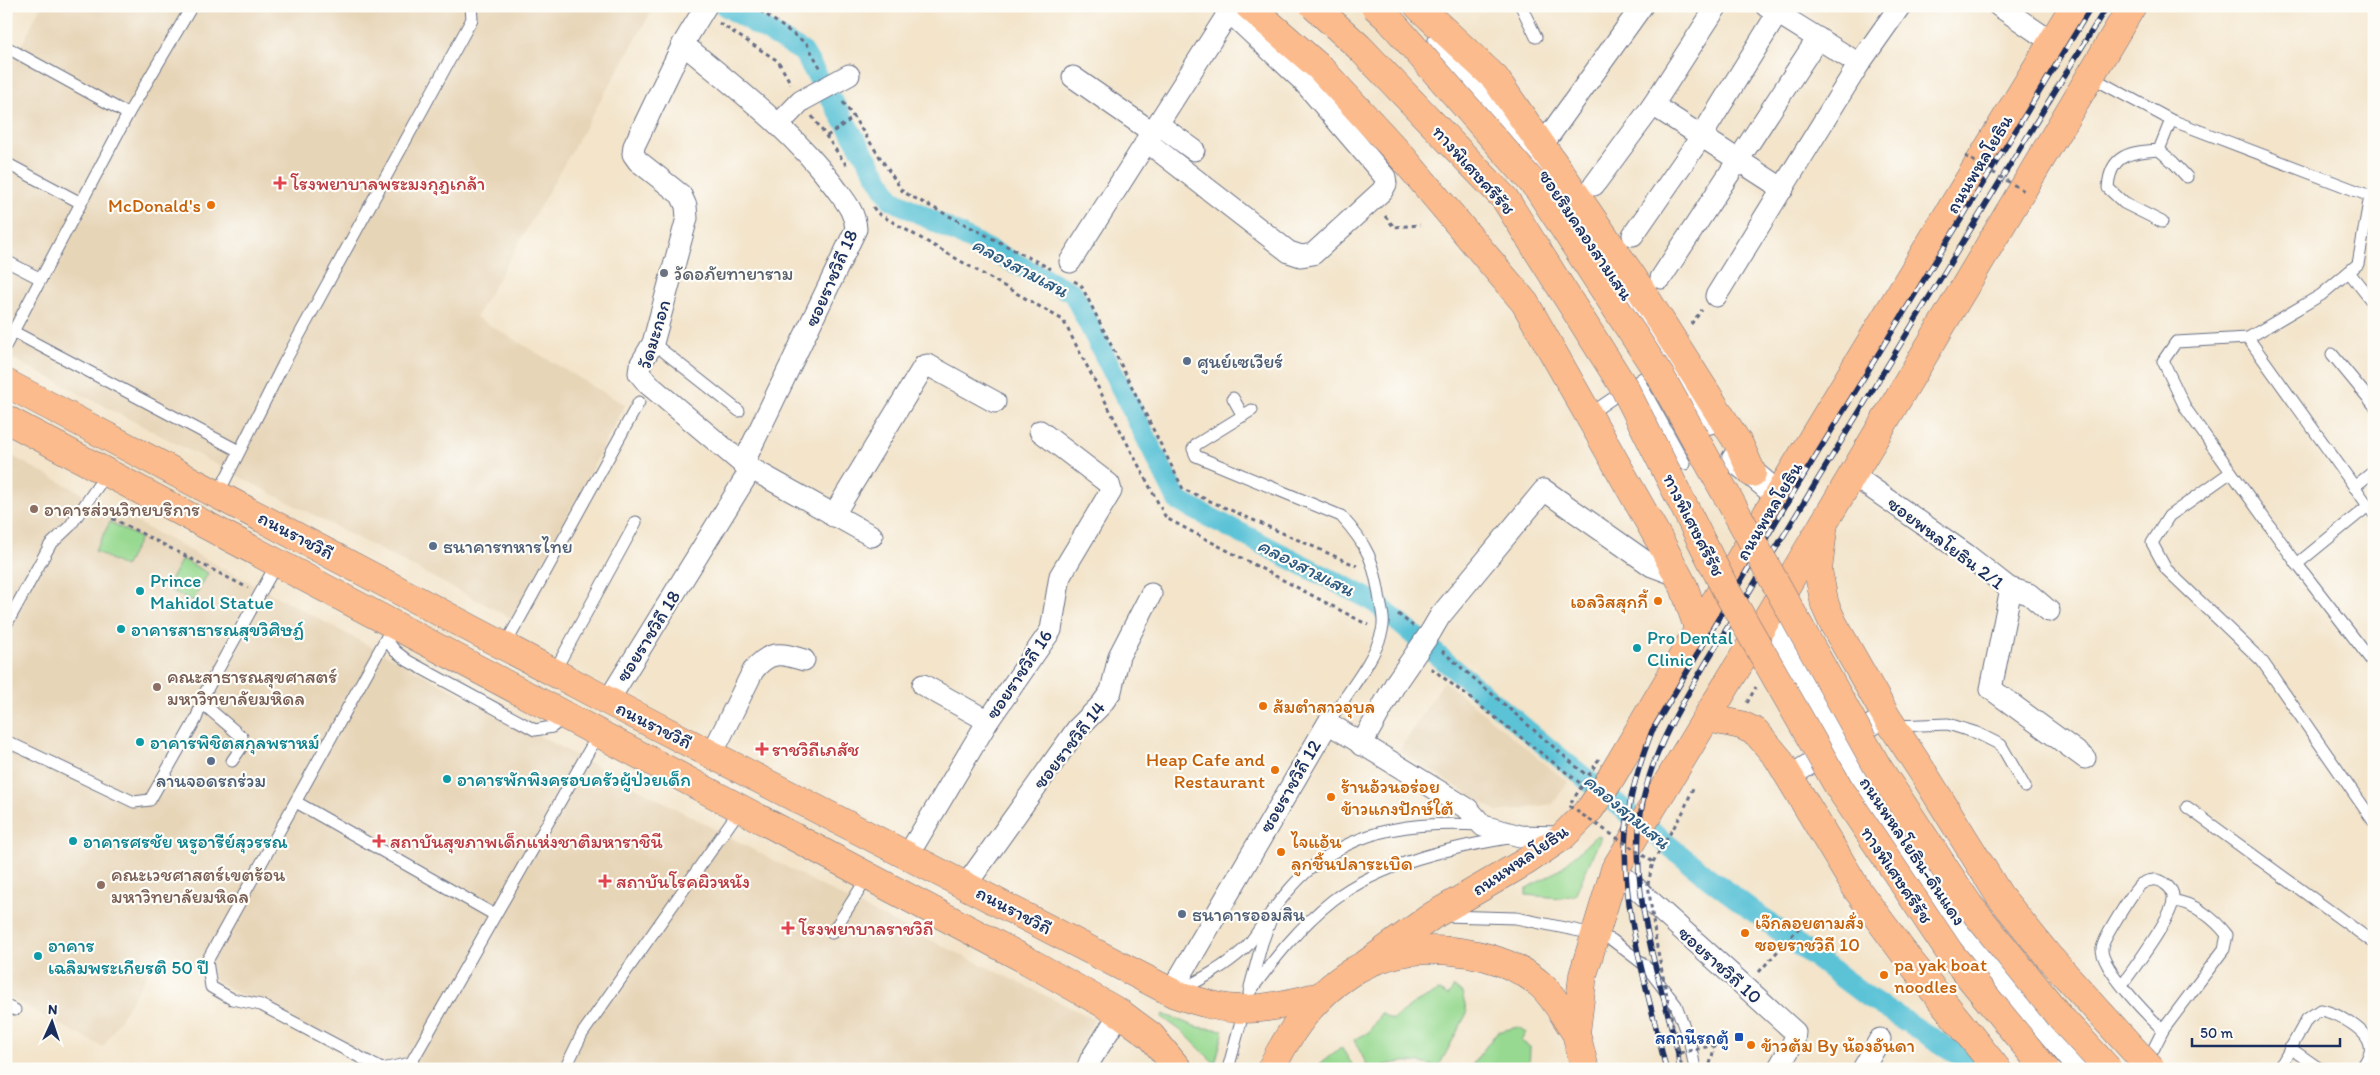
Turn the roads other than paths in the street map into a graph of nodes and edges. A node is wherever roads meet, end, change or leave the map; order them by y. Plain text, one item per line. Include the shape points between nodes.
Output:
1 (192, 6) edge
2 (471, 6) edge
3 (1314, 6) edge
4 (1375, 6) edge
5 (1406, 6) edge
6 (1418, 6) edge
7 (1521, 6) edge
8 (1642, 6) edge
9 (1717, 6) edge
10 (1900, 6) edge
11 (1999, 6) edge
12 (2074, 6) edge
13 (2132, 6) edge
14 (1234, 8) edge
15 (1775, 9) edge
16 (707, 13) edge
17 (1536, 37) dead end
18 (1818, 38) junction
19 (2053, 43) junction
20 (683, 44) junction
21 (6, 47) edge
22 (1859, 64) junction
23 (849, 75) dead end
24 (2091, 77) junction
25 (1072, 78) dead end
26 (1653, 105) junction
27 (128, 114) junction
28 (2171, 120) junction
29 (780, 124) junction
30 (1152, 133) junction
31 (1549, 136) dead end
32 (1701, 137) junction
33 (1194, 150) dead end
34 (2159, 150) junction
35 (1739, 161) junction
36 (6, 163) edge
37 (2187, 177) dead end
38 (1594, 186) dead end
39 (1783, 190) junction
40 (2372, 195) edge
41 (81, 203) junction
42 (2162, 222) dead end
43 (1633, 235) dead end
44 (1601, 244) junction
45 (6, 261) edge
46 (1070, 262) dead end
47 (2349, 272) junction
48 (1661, 278) dead end
49 (41, 279) junction
50 (1716, 296) dead end
51 (2374, 304) edge
52 (14, 332) junction
53 (2248, 338) junction
54 (653, 343) junction
55 (6, 345) edge
56 (2332, 354) dead end
57 (1669, 360) junction
58 (1639, 380) junction
59 (6, 383) edge
60 (1233, 398) dead end
61 (639, 402) dead end
62 (995, 402) dead end
63 (2374, 405) edge
64 (739, 411) dead end
65 (1588, 415) junction
66 (6, 419) edge
67 (1040, 431) dead end
68 (240, 451) junction
69 (1685, 464) dead end
70 (747, 466) junction
71 (2374, 471) edge
72 (2231, 472) junction
73 (107, 473) junction
74 (1752, 473) junction
75 (1853, 475) junction
76 (2354, 486) junction
77 (218, 494) junction
78 (1778, 495) junction
79 (2371, 510) edge
80 (833, 516) junction
81 (636, 522) dead end
82 (1824, 523) junction
83 (872, 536) dead end
84 (277, 562) junction
85 (2297, 564) junction
86 (1678, 576) junction
87 (2008, 588) junction
88 (1151, 594) dead end
89 (2049, 611) dead end
90 (1769, 615) junction
91 (6, 625) edge
92 (1698, 628) junction
93 (390, 632) junction
94 (504, 646) junction
95 (804, 660) dead end
96 (2374, 664) edge
97 (554, 672) junction
98 (923, 685) dead end
99 (608, 701) junction
100 (202, 703) junction
101 (1708, 718) junction
102 (988, 721) junction
103 (1890, 721) junction
104 (1328, 723) junction
105 (599, 733) junction
106 (6, 740) edge
107 (1844, 742) junction
108 (1362, 745) junction
109 (712, 754) junction
110 (2084, 758) dead end
111 (232, 762) dead end
112 (1789, 777) junction
113 (2025, 787) dead end
114 (296, 802) junction
115 (2187, 806) dead end
116 (741, 808) junction
117 (2374, 822) edge
118 (1481, 825) junction
119 (1520, 836) junction
120 (1562, 837) junction
121 (908, 855) junction
122 (1615, 869) junction
123 (869, 876) junction
124 (966, 885) junction
125 (2174, 901) junction
126 (1276, 906) junction
127 (495, 916) junction
128 (1432, 916) junction
129 (832, 933) dead end
130 (1594, 934) junction
131 (2374, 942) edge
132 (1367, 963) junction
133 (2122, 985) junction
134 (1173, 993) junction
135 (1318, 997) junction
136 (1246, 1001) junction
137 (1120, 1014) junction
138 (2163, 1030) junction
139 (1576, 1033) junction
140 (1880, 1039) dead end
141 (2290, 1048) junction
142 (1173, 1065) edge
143 (1583, 1066) edge
144 (565, 1069) edge
145 (1088, 1069) edge
146 (1228, 1069) edge
147 (1271, 1069) edge
148 (1695, 1069) edge
149 (1778, 1069) edge
150 (1864, 1069) edge
151 (1997, 1069) edge
152 (2045, 1069) edge
153 (2082, 1069) edge
154 (2108, 1069) edge
155 (2144, 1069) edge
156 (2151, 1069) edge
157 (2279, 1069) edge
158 (2320, 1069) edge
159 (2361, 1069) edge

1 - 27 lane
2 - 68 lane via 472,19 284,363
3 - 152 main road, ทางพิเศษศรีรัช, bridge via 1359,47 1505,200 1625,389 1726,590 1838,786 1950,953
4 - 154 main road, ทางพิเศษศรีรัช, bridge via 1539,190 1661,378 1878,766 1970,905 2059,1016
5 - 44 street, ซอยริมคลองสามเสน via 1486,91 1573,213
6 - 44 main road via 1495,78
7 - 17 lane
8 - 31 street
9 - 26 street
10 - 22 street
11 - 19 street
12 - 19 main road, ถนนพหลโยธิน
13 - 24 main road
14 - 30 street
14 - 30 street via 1386,177 1382,191 1313,254 1301,256 1289,252
14 - 65 main road via 1320,68 1404,158 1525,304
15 - 18 street
15 - 32 street
16 - 20 street
18 - 22 street
18 - 35 street
19 - 78 main road, ถนนพหลโยธิน
20 - 29 street, ซอยราชวิถี 18
20 - 54 street, วัดมะกอก via 634,146 638,161 681,195 686,206 683,236
21 - 27 lane
22 - 39 street
23 - 29 street via 827,79 796,93
24 - 28 lane
24 - 75 main road
25 - 30 street
26 - 32 street
26 - 38 street
27 - 41 lane
28 - 34 lane
28 - 40 lane
29 - 70 street, ซอยราชวิถี 18 via 818,165 849,207 856,229
30 - 33 street
30 - 46 street
32 - 35 street
32 - 43 street
34 - 37 lane
34 - 42 lane via 2132,152 2119,159 2109,176 2108,188 2124,203
35 - 39 street
35 - 48 street
36 - 41 lane
39 - 50 street
40 - 47 lane via 2358,264
41 - 49 lane
44 - 57 street, ซอยริมคลองสามเสน
44 - 74 main road via 1740,446
45 - 49 lane
47 - 51 lane
47 - 53 lane via 2321,295
49 - 52 lane
52 - 55 lane
52 - 68 lane
53 - 72 lane via 2176,342 2163,361 2186,409
53 - 76 lane
54 - 64 lane
54 - 70 street, วัดมะกอก via 640,365 642,378
56 - 63 lane
57 - 58 lane
57 - 74 street, ซอยริมคลองสามเสน via 1730,454
58 - 65 lane
58 - 69 lane
59 - 77 main road, ถนนราชวิถี
60 - 104 lane, ซอยราชวิถี 12 via 1247,413 1196,444 1193,449 1196,456 1341,516 1370,555 1376,575 1383,616 1382,632 1374,652
61 - 94 lane
62 - 80 street via 926,365
65 - 86 main road
66 - 73 main road, ถนนราชวิถี
67 - 102 street, ซอยราชวิถี 16 via 1109,484 1111,491 1060,576 1051,630
68 - 77 lane
70 - 80 street, วัดมะกอก
70 - 99 street, ซอยราชวิถี 18
71 - 76 lane
72 - 85 lane
72 - 117 lane via 2169,516 2152,543 2166,569 2262,661
73 - 84 main road, ถนนราชวิถี
73 - 91 lane via 70,526 50,545
74 - 78 street, ซอยริมคลองสามเสน
75 - 82 main road
75 - 87 street, ซอยพหลโยธิน 2/1 via 1967,555
76 - 79 lane
77 - 94 main road, ถนนราชวิถี
78 - 92 main road, ถนนพหลโยธิน
79 - 85 lane
80 - 83 street, วัดมะกอก
81 - 97 lane
82 - 90 main road
82 - 103 main road via 1818,570 1825,605
84 - 93 main road, ถนนราชวิถี
84 - 100 lane
85 - 96 lane
86 - 92 main road
86 - 108 street, bridge via 1652,566 1544,490 1440,616
87 - 89 street via 2029,594
87 - 110 street, ซอยพหลโยธิน 2/1 via 2010,593 1991,689
88 - 124 street, ซอยราชวิถี 14 via 1119,656 1111,692 1076,729
90 - 101 main road
90 - 107 street, ถนนพหลโยธิน-ดินแดง
92 - 120 main road, ถนนพหลโยธิน via 1604,770 1590,809
93 - 105 main road, ถนนราชวิถี
93 - 114 lane
94 - 97 main road, ถนนราชวิถี
95 - 109 street via 774,654 762,659
97 - 99 main road, ถนนราชวิถี
98 - 102 street
99 - 109 main road, ถนนราชวิถี
100 - 106 lane via 155,794 142,803
100 - 111 lane via 242,737 243,745
101 - 112 main road via 1741,725 1756,732
101 - 122 main road
102 - 121 street, ซอยราชวิถี 16
103 - 107 street
103 - 113 lane via 1948,724 1977,733 2001,745
103 - 156 main road, bridge via 2000,895 2049,957
104 - 108 street
104 - 134 street, ซอยราชวิถี 12
105 - 116 main road, ถนนราชวิถี
105 - 127 lane
107 - 112 street
107 - 153 street, ถนนพหลโยธิน-ดินแดง via 1882,807 1983,954
108 - 118 street via 1468,810
109 - 121 main road, ถนนราชวิถี
112 - 151 main road via 1858,891
114 - 127 lane
114 - 127 lane via 207,961 211,988 232,999 261,1005 382,1069 411,1062
115 - 131 lane
116 - 123 main road, ถนนราชวิถี
116 - 144 lane via 582,1034
118 - 119 street
118 - 126 lane via 1436,823 1393,828 1348,844 1312,868
119 - 120 street
119 - 136 lane via 1408,862 1335,899 1276,956
120 - 128 main road, ถนนพหลโยธิน
121 - 124 main road, ถนนราชวิถี
122 - 130 main road
122 - 149 street, ซอยราชวิถี 10 via 1795,1032 1794,1041
123 - 129 lane
123 - 137 main road, ถนนราชวิถี
124 - 134 main road, ถนนราชวิถี
125 - 133 lane
125 - 133 lane via 2171,889 2161,880 2150,880 2140,885 2109,931 2102,948 2104,960
125 - 138 lane via 2184,901 2221,927 2227,935 2227,942
126 - 134 lane via 1245,949 1214,973
126 - 136 lane
128 - 130 lane via 1516,918
128 - 132 main road, ถนนพหลโยธิน
130 - 139 main road via 1583,976
130 - 148 lane via 1612,940 1646,966 1676,1005 1690,1043
132 - 135 main road, ถนนพหลโยธิน
132 - 139 main road via 1409,950 1441,948 1485,956 1516,969 1542,986
133 - 138 lane
134 - 136 main road, ถนนราชวิถี via 1211,1005
135 - 136 main road, ถนนราชวิถี via 1282,1005
135 - 147 main road via 1283,1043
136 - 146 lane
137 - 142 main road, ถนนราชวิถี via 1151,1036
137 - 145 street
138 - 155 lane
139 - 143 main road
140 - 150 street
141 - 157 lane
141 - 158 lane
141 - 159 lane via 2307,1019 2320,1010 2334,1012 2365,1035 2370,1043 2370,1052

